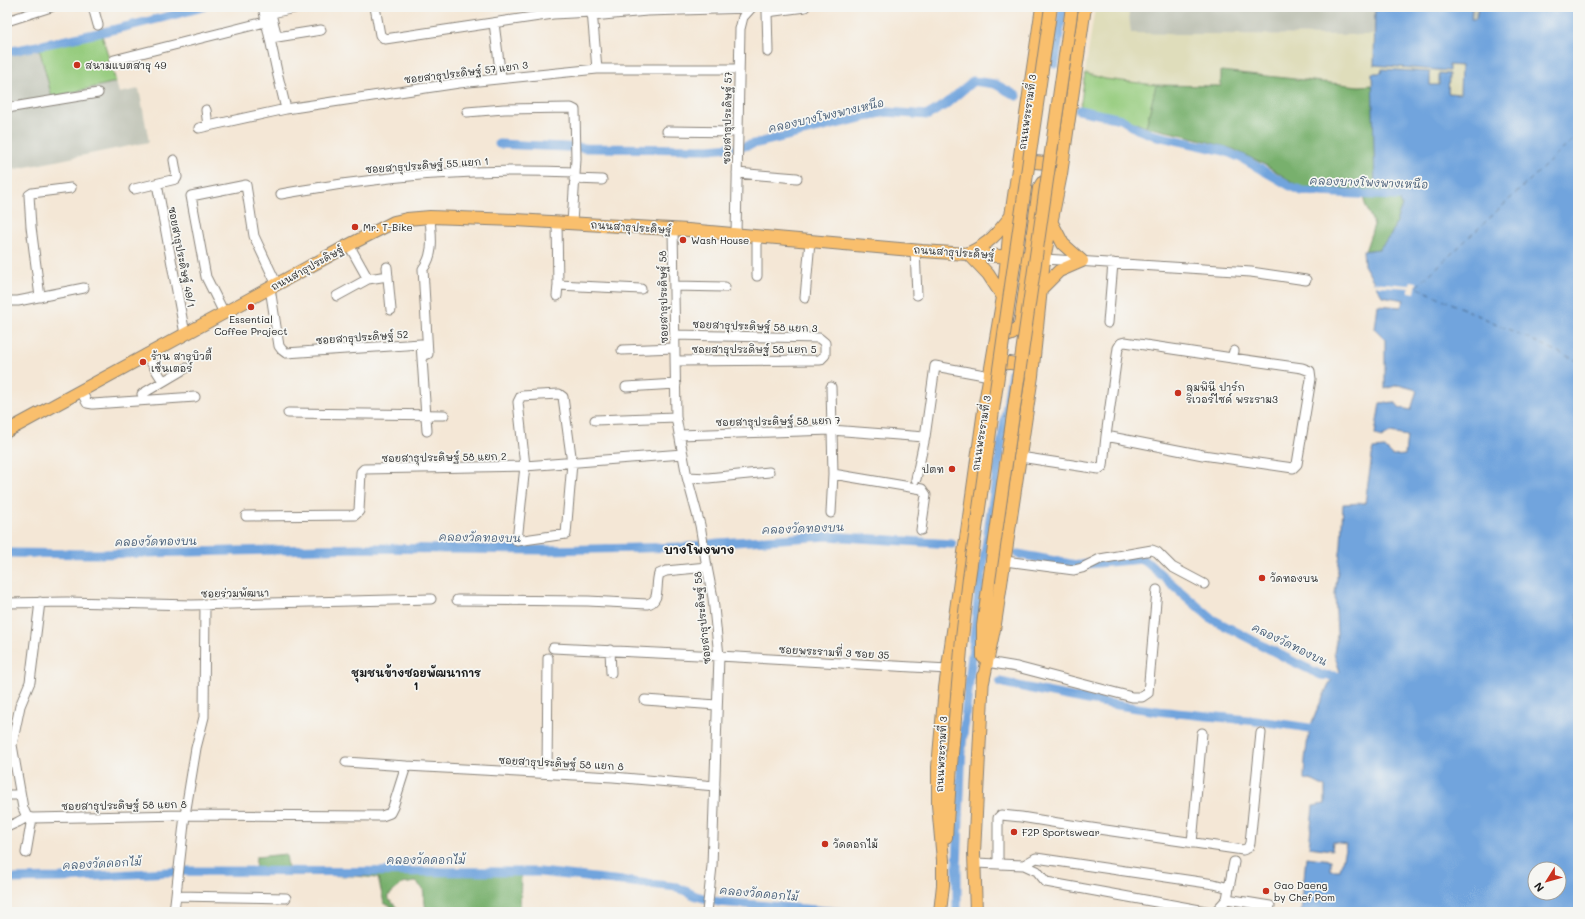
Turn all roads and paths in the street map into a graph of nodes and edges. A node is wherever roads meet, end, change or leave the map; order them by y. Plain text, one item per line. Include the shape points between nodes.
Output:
1 (51, 7) edge
2 (92, 7) edge
3 (263, 7) edge
4 (299, 7) edge
5 (375, 7) edge
6 (805, 7) edge
7 (1042, 7) edge
8 (1052, 7) edge
9 (1072, 7) edge
10 (1085, 7) edge
11 (751, 8) edge
12 (767, 9) edge
13 (592, 12) edge
14 (7, 21) edge
15 (265, 22) junction
16 (494, 23) junction
17 (98, 25) dead end
18 (321, 30) dead end
19 (273, 38) junction
20 (768, 52) dead end
21 (114, 60) dead end
22 (597, 69) junction
23 (739, 69) junction
24 (501, 78) junction
25 (98, 93) dead end
26 (7, 108) edge
27 (286, 109) junction
28 (206, 110) dead end
29 (467, 112) dead end
30 (208, 126) junction
31 (199, 128) dead end
32 (667, 131) dead end
33 (738, 132) junction
34 (1022, 148) junction
35 (1064, 151) junction
36 (174, 160) dead end
37 (737, 173) junction
38 (1061, 174) junction
39 (575, 176) junction
40 (797, 178) dead end
41 (602, 180) dead end
42 (157, 184) junction
43 (71, 188) dead end
44 (134, 189) dead end
45 (282, 194) dead end
46 (1011, 216) junction
47 (430, 217) junction
48 (1051, 221) junction
49 (557, 222) junction
50 (572, 223) junction
51 (674, 229) junction
52 (736, 234) junction
53 (757, 236) junction
54 (810, 241) junction
55 (349, 245) junction
56 (915, 250) junction
57 (968, 253) junction
58 (1007, 256) junction
59 (1029, 257) junction
60 (1044, 259) junction
61 (1082, 261) junction
62 (1113, 263) junction
63 (757, 276) dead end
64 (368, 279) junction
65 (1306, 280) dead end
66 (558, 285) junction
67 (274, 286) junction
68 (674, 286) junction
69 (725, 287) dead end
70 (84, 288) dead end
71 (641, 289) dead end
72 (1040, 290) junction
73 (917, 295) dead end
74 (337, 296) dead end
75 (558, 296) dead end
76 (40, 297) junction
77 (1002, 297) junction
78 (805, 298) dead end
79 (7, 301) edge
80 (391, 310) dead end
81 (224, 313) junction
82 (1108, 322) dead end
83 (185, 334) junction
84 (675, 335) junction
85 (996, 340) junction
86 (675, 348) junction
87 (622, 350) dead end
88 (825, 350) joint
89 (146, 354) junction
90 (675, 361) junction
91 (186, 368) dead end
92 (990, 374) junction
93 (1032, 376) junction
94 (429, 379) dead end
95 (163, 381) junction
96 (676, 384) junction
97 (626, 387) dead end
98 (831, 387) dead end
99 (81, 390) junction
100 (142, 394) dead end
101 (195, 397) dead end
102 (288, 413) dead end
103 (426, 415) junction
104 (444, 415) dead end
105 (676, 416) junction
106 (595, 420) dead end
107 (832, 430) junction
108 (7, 431) edge
109 (427, 431) dead end
110 (679, 435) junction
111 (1106, 436) junction
112 (925, 437) junction
113 (683, 454) junction
114 (1020, 457) junction
115 (572, 463) junction
116 (525, 466) junction
117 (769, 472) dead end
118 (833, 474) junction
119 (687, 477) junction
120 (916, 479) dead end
121 (831, 513) dead end
122 (246, 516) dead end
123 (921, 530) dead end
124 (1005, 561) junction
125 (707, 567) junction
126 (1204, 584) dead end
127 (1157, 590) dead end
128 (431, 599) dead end
129 (457, 600) dead end
130 (40, 602) junction
131 (7, 603) edge
132 (206, 604) junction
133 (553, 648) dead end
134 (610, 650) junction
135 (719, 656) junction
136 (548, 658) dead end
137 (987, 662) junction
138 (948, 669) junction
139 (611, 673) dead end
140 (983, 682) junction
141 (645, 700) dead end
142 (717, 705) junction
143 (1202, 733) dead end
144 (1261, 733) dead end
145 (10, 745) edge
146 (346, 762) dead end
147 (406, 766) junction
148 (547, 773) junction
149 (714, 786) junction
150 (7, 795) edge
151 (20, 795) junction
152 (185, 815) junction
153 (29, 818) junction
154 (7, 827) edge
155 (1192, 843) junction
156 (26, 853) dead end
157 (943, 860) junction
158 (1234, 862) dead end
159 (975, 863) junction
160 (998, 864) junction
161 (1024, 865) junction
162 (1229, 888) junction
163 (176, 896) junction
164 (286, 898) dead end
165 (1227, 899) junction
166 (1270, 906) dead end
167 (708, 909) edge
168 (174, 912) edge
169 (940, 912) edge
170 (976, 912) edge
171 (1210, 912) edge
172 (1215, 912) edge

1 - 14 street
2 - 17 street
3 - 15 street
4 - 19 street via 272,13
5 - 16 street via 380,35 385,39
6 - 12 street
7 - 34 main road, ถนนพระรามที่ 3
8 - 157 main road, ถนนพระรามที่ 3, bridge via 968,585
9 - 140 main road, bridge via 983,626
10 - 35 main road
11 - 13 street
11 - 23 street, ซอยสาธุประดิษฐ์ 57 via 743,17 740,29
12 - 20 street
13 - 16 street via 553,14
13 - 22 street
15 - 19 street
15 - 21 street
16 - 24 street
18 - 19 street
19 - 27 street
22 - 23 street, ซอยสาธุประดิษฐ์ 57 แยก 3
22 - 24 street, ซอยสาธุประดิษฐ์ 57 แยก 3
23 - 33 street, ซอยสาธุประดิษฐ์ 57
24 - 27 street, ซอยสาธุประดิษฐ์ 57 แยก 3
25 - 26 street
27 - 30 street, ซอยสาธุประดิษฐ์ 57 แยก 3
28 - 30 street
29 - 39 street via 504,109 575,110
30 - 31 street, ซอยสาธุประดิษฐ์ 57 แยก 3
32 - 33 street
33 - 37 street, ซอยสาธุประดิษฐ์ 57
34 - 35 main road via 1034,162 1047,163 1055,160
34 - 46 main road, ถนนพระรามที่ 3
35 - 38 main road
36 - 42 street via 176,179
37 - 40 street
37 - 52 street, ซอยสาธุประดิษฐ์ 57
38 - 48 main road
38 - 59 main road via 1042,183 1039,188
39 - 41 street, ซอยสาธุประดิษฐ์ 55 แยก 1
39 - 45 street, ซอยสาธุประดิษฐ์ 55 แยก 1 via 524,170 410,176
39 - 50 street
42 - 44 street
42 - 83 street, ซอยสาธุประดิษฐ์ 49/1
43 - 76 street via 29,195
46 - 57 main road via 994,238
46 - 58 main road, ถนนพระรามที่ 3
47 - 49 main road, ถนนสาธุประดิษฐ์
47 - 55 main road, ถนนสาธุประดิษฐ์ via 394,222
47 - 94 street via 432,247 423,269
48 - 60 main road
48 - 61 main road via 1063,244
49 - 50 main road, ถนนสาธุประดิษฐ์
49 - 66 street
50 - 51 main road, ถนนสาธุประดิษฐ์
51 - 52 main road, ถนนสาธุประดิษฐ์
51 - 68 street, ซอยสาธุประดิษฐ์ 58
52 - 53 main road, ถนนสาธุประดิษฐ์
53 - 54 main road, ถนนสาธุประดิษฐ์
53 - 63 street
54 - 56 main road, ถนนสาธุประดิษฐ์
54 - 78 street
55 - 64 street
55 - 67 main road, ถนนสาธุประดิษฐ์
56 - 57 main road, ถนนสาธุประดิษฐ์
56 - 73 street
57 - 58 main road, ถนนสาธุประดิษฐ์
57 - 77 main road via 988,274
58 - 59 main road, ถนนสาธุประดิษฐ์
58 - 77 main road, ถนนพระรามที่ 3
59 - 60 main road, ถนนสาธุประดิษฐ์
59 - 85 main road via 1020,325 1012,334
60 - 61 street, ถนนสาธุประดิษฐ์
60 - 72 main road
61 - 62 street, ถนนสาธุประดิษฐ์
61 - 72 main road via 1059,271
62 - 65 street, ถนนสาธุประดิษฐ์ via 1251,272
62 - 82 street
64 - 74 street
64 - 80 street via 388,272
66 - 71 street
66 - 75 street
67 - 81 main road, ถนนสาธุประดิษฐ์
67 - 81 street via 254,236 246,185 191,196 206,277
67 - 103 street, ซอยสาธุประดิษฐ์ 52 via 279,346 286,353 421,344
68 - 69 street
68 - 84 street, ซอยสาธุประดิษฐ์ 58
70 - 76 street
72 - 93 main road
76 - 79 street
77 - 85 main road, ถนนพระรามที่ 3
81 - 83 main road, ถนนสาธุประดิษฐ์
83 - 89 main road, ถนนสาธุประดิษฐ์
84 - 86 street, ซอยสาธุประดิษฐ์ 58
84 - 88 street, ซอยสาธุประดิษฐ์ 58 แยก 3 via 819,338 825,343
85 - 92 main road, ถนนพระรามที่ 3
86 - 87 street
86 - 90 street, ซอยสาธุประดิษฐ์ 58
88 - 90 street, ซอยสาธุประดิษฐ์ 58 แยก 5 via 826,355 820,360
89 - 95 street
89 - 99 main road, ถนนสาธุประดิษฐ์
90 - 96 street, ซอยสาธุประดิษฐ์ 58
91 - 95 street
92 - 93 main road via 1005,362 1017,364
92 - 112 street via 934,366
92 - 138 main road, ถนนพระรามที่ 3
93 - 114 main road
95 - 100 street
96 - 97 street
96 - 105 street, ซอยสาธุประดิษฐ์ 58
98 - 107 street
99 - 101 street via 87,403 93,404
99 - 108 main road, ถนนสาธุประดิษฐ์
102 - 103 street
103 - 104 street
103 - 109 street, ซอยสาธุประดิษฐ์ 52
105 - 106 street
105 - 110 street, ซอยสาธุประดิษฐ์ 58
107 - 110 street, ซอยสาธุประดิษฐ์ 58 แยก 7
107 - 112 street, ซอยสาธุประดิษฐ์ 58 แยก 7
107 - 118 street
110 - 113 street, ซอยสาธุประดิษฐ์ 58
111 - 111 street via 1118,348 1121,343 1233,355 1310,371 1311,379 1297,464 1294,468 1204,455
111 - 114 street via 1103,466 1099,469
112 - 120 street
113 - 115 street, ซอยสาธุประดิษฐ์ 58 แยก 2
113 - 119 street, ซอยสาธุประดิษฐ์ 58
114 - 124 main road
115 - 116 street, ซอยสาธุประดิษฐ์ 58 แยก 2
115 - 116 street via 564,397 521,396 518,402
115 - 116 street via 566,534 517,541
116 - 122 street, ซอยสาธุประดิษฐ์ 58 แยก 2 via 364,469 361,472 359,511 355,515
117 - 119 street via 708,478
118 - 121 street
118 - 123 street via 922,490 926,496
119 - 125 street, ซอยสาธุประดิษฐ์ 58 via 700,525
124 - 126 street via 1074,570 1106,557 1152,550 1172,567
124 - 137 main road
125 - 129 street via 659,574 656,599 647,604 581,600
125 - 135 street, ซอยสาธุประดิษฐ์ 58
127 - 137 street via 1148,693 1142,697 1132,697 1017,667
128 - 132 street, ซอยร่วมพัฒนา
130 - 131 street, ซอยร่วมพัฒนา
130 - 132 street, ซอยร่วมพัฒนา
130 - 145 street via 30,682 20,706
132 - 152 street via 204,717
133 - 134 street, ซอยพระรามที่ 3 ซอย 35
134 - 135 street, ซอยพระรามที่ 3 ซอย 35
134 - 139 street
135 - 138 street, ซอยพระรามที่ 3 ซอย 35
135 - 142 street, ซอยสาธุประดิษฐ์ 58
136 - 148 street
137 - 140 main road
138 - 157 main road, ถนนพระรามที่ 3 via 938,767 938,805
140 - 159 main road
141 - 142 street
142 - 149 street, ซอยสาธุประดิษฐ์ 58
143 - 155 street
144 - 155 street via 1248,848 1243,850
145 - 151 street
146 - 147 street, ซอยสาธุประดิษฐ์ 58 แยก 8
147 - 148 street, ซอยสาธุประดิษฐ์ 58 แยก 8
147 - 152 street, ซอยสาธุประดิษฐ์ 58 แยก 8 via 393,807 390,813 382,816
148 - 149 street, ซอยสาธุประดิษฐ์ 58 แยก 8
149 - 167 street, ซอยสาธุประดิษฐ์ 58
150 - 151 street
151 - 153 street
152 - 153 street, ซอยสาธุประดิษฐ์ 58 แยก 8
152 - 163 street
153 - 154 street
153 - 156 street
155 - 160 street via 1001,815 998,818
157 - 169 main road, ถนนพระรามที่ 3
158 - 162 street
159 - 160 street
159 - 170 main road
160 - 161 street
161 - 162 street via 1036,858
161 - 171 street via 1037,871 1046,882
162 - 165 street
163 - 164 street
163 - 168 street
165 - 166 street
165 - 172 street

